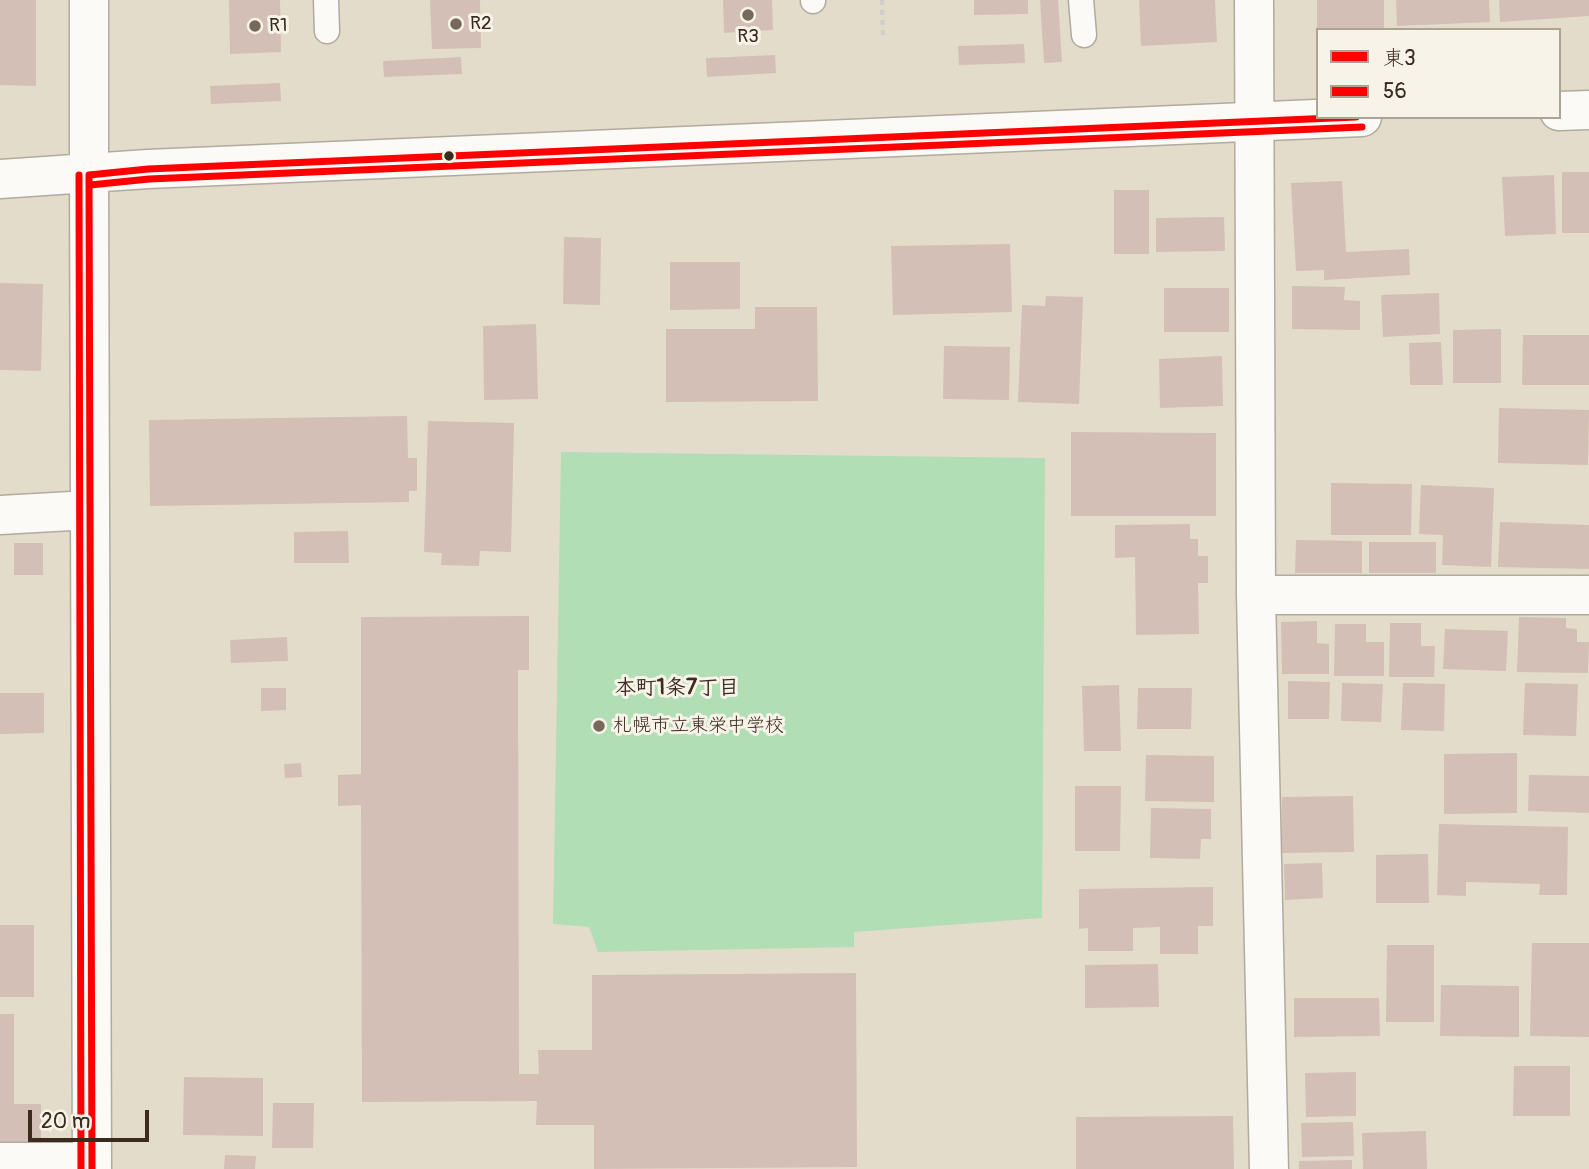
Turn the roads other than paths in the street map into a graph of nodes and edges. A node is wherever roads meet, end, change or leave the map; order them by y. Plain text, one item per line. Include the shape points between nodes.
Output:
1 (89, 0) edge
2 (326, 0) edge
3 (1081, 0) edge
4 (1254, 0) edge
5 (327, 31) dead end
6 (1084, 35) dead end
7 (1589, 110) edge
8 (1561, 111) edge
9 (1316, 119) edge
10 (1254, 121) junction
11 (89, 175) junction
12 (0, 179) edge
13 (89, 510) junction
14 (0, 515) edge
15 (1256, 595) junction
16 (1589, 595) edge
17 (0, 1162) edge
18 (92, 1165) edge
19 (1269, 1169) edge

1 - 11 street
2 - 5 lane
3 - 6 lane
4 - 10 street
7 - 8 street
9 - 10 street
10 - 11 street
10 - 15 street
11 - 12 street
11 - 13 street
13 - 14 street
13 - 18 street
15 - 16 street
15 - 19 street
17 - 18 street

